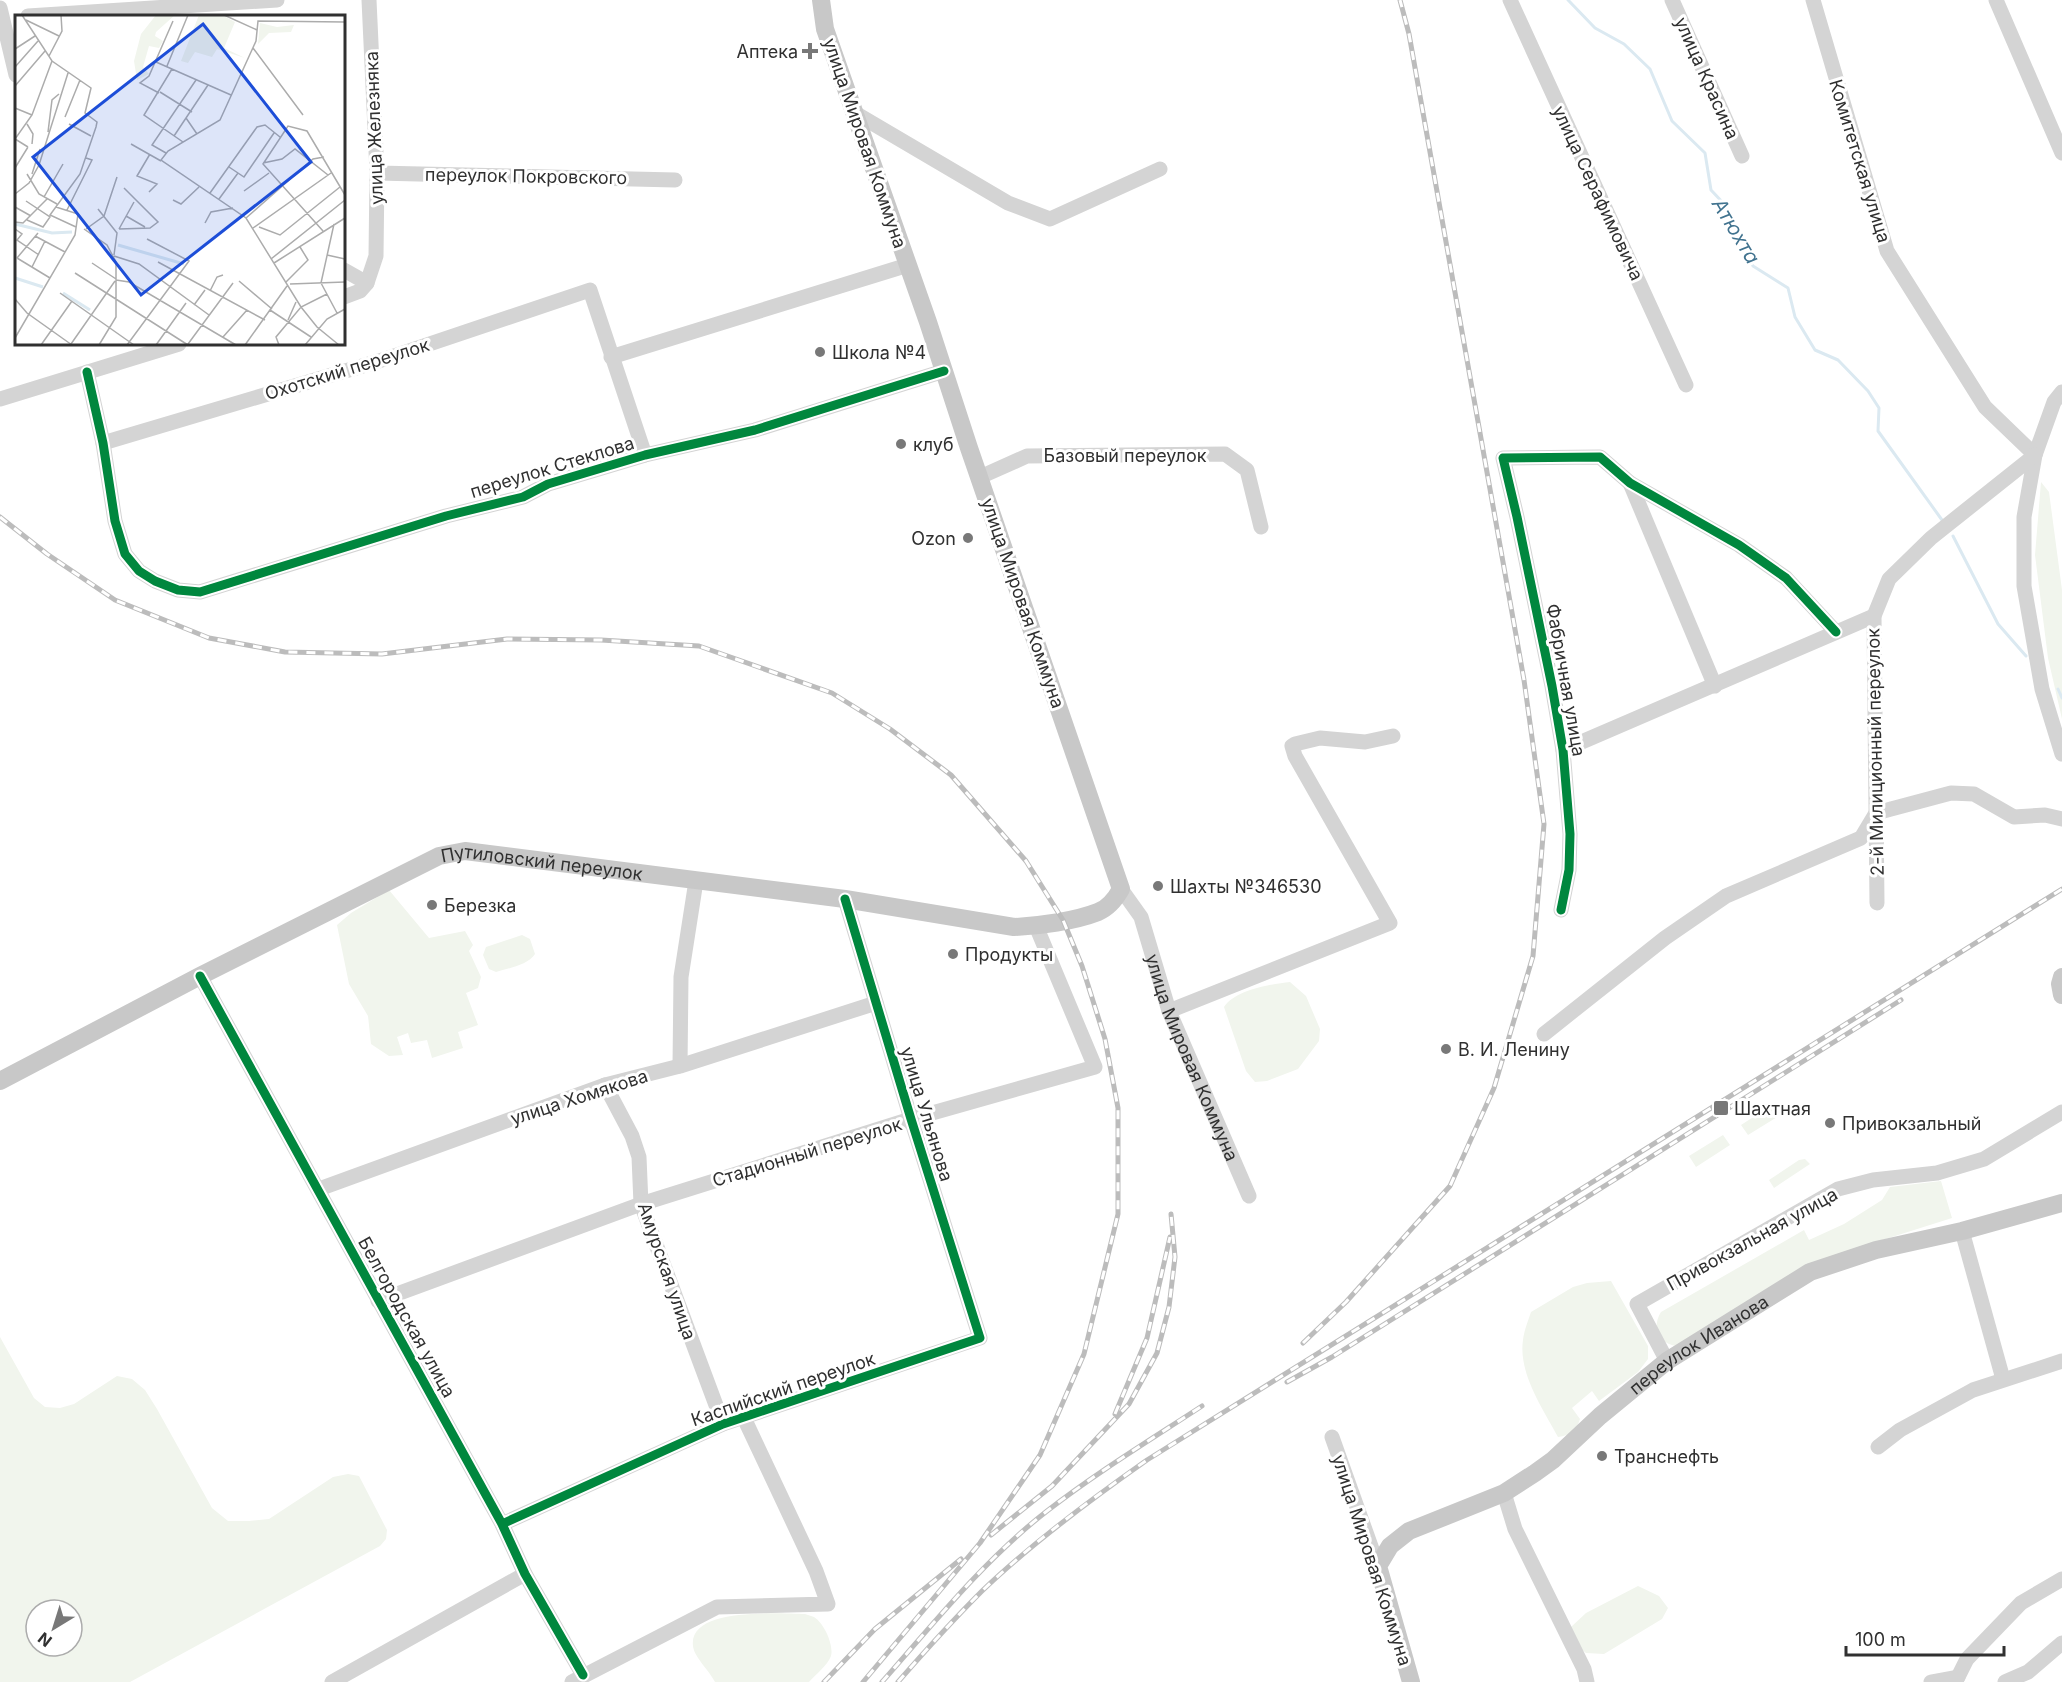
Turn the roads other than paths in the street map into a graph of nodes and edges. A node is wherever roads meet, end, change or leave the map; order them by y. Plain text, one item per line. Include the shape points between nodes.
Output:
1 (277, 0) edge
2 (369, 0) edge
3 (821, 0) edge
4 (1510, 0) edge
5 (1672, 0) edge
6 (1813, 0) edge
7 (1996, 0) edge
8 (5, 15) edge
9 (44, 15) edge
10 (15, 70) edge
11 (855, 112) junction
12 (2062, 153) edge
13 (1742, 156) dead end
14 (1160, 170) dead end
15 (377, 173) junction
16 (675, 180) dead end
17 (908, 265) junction
18 (345, 271) edge
19 (367, 283) junction
20 (345, 297) edge
21 (176, 345) edge
22 (611, 357) junction
23 (944, 371) junction
24 (87, 372) junction
25 (1686, 385) dead end
26 (2062, 392) edge
27 (0, 399) edge
28 (103, 443) junction
29 (645, 455) junction
30 (2035, 455) junction
31 (980, 477) junction
32 (1630, 483) junction
33 (1261, 527) dead end
34 (1874, 616) junction
35 (1836, 632) junction
36 (1715, 686) junction
37 (1393, 736) dead end
38 (1563, 750) junction
39 (2062, 754) edge
40 (1876, 813) junction
41 (2062, 819) edge
42 (696, 880) junction
43 (1121, 889) junction
44 (845, 899) junction
45 (1877, 903) dead end
46 (1560, 910) dead end
47 (1036, 926) junction
48 (200, 976) junction
49 (2062, 976) edge
50 (2062, 995) edge
51 (876, 1003) junction
52 (1169, 1011) junction
53 (1544, 1034) dead end
54 (680, 1066) junction
55 (0, 1081) edge
56 (605, 1085) junction
57 (2062, 1112) edge
58 (911, 1119) junction
59 (319, 1189) junction
60 (1249, 1196) dead end
61 (2062, 1203) edge
62 (641, 1204) junction
63 (1962, 1231) junction
64 (378, 1301) junction
65 (980, 1338) joint
66 (1667, 1361) junction
67 (2062, 1361) edge
68 (2004, 1379) junction
69 (744, 1418) junction
70 (723, 1424) junction
71 (1332, 1437) dead end
72 (1878, 1447) dead end
73 (1504, 1493) junction
74 (502, 1524) junction
75 (1378, 1566) junction
76 (525, 1574) junction
77 (2062, 1579) edge
78 (2062, 1643) edge
79 (578, 1679) edge
80 (1959, 1679) edge
81 (332, 1682) edge
82 (1411, 1682) edge
83 (1587, 1682) edge
84 (1931, 1682) edge
85 (2005, 1682) edge

1 - 9 street
2 - 15 street, улица Железняка
3 - 11 main road, улица Мировая Коммуна via 825,29
4 - 25 street, улица Серафимовича
5 - 13 street, улица Красина
6 - 30 street, Комитетская улица via 1887,251 1985,407
7 - 12 street
8 - 10 street
11 - 14 street via 1008,202 1050,219
11 - 17 main road, улица Мировая Коммуна
15 - 16 street, переулок Покровского
15 - 19 street, улица Железняка via 376,256
17 - 22 street
17 - 23 main road, улица Мировая Коммуна
18 - 19 street
19 - 20 street via 360,291
21 - 24 street
22 - 28 street, Охотский переулок via 590,291 379,361
22 - 29 street
23 - 29 street, переулок Стеклова via 755,430
23 - 31 main road, улица Мировая Коммуна
24 - 27 street
24 - 28 street
26 - 30 street via 2054,402
28 - 29 street, переулок Стеклова via 115,521 125,554 139,571 155,581 178,590 200,592 446,516 523,497 548,484
30 - 34 street, 2-й Милиционный переулок via 1931,538 1889,579
30 - 39 street via 2024,517 2024,586 2042,689
31 - 33 street, Базовый переулок via 1026,456 1225,454 1247,470
31 - 43 main road, улица Мировая Коммуна
32 - 35 street via 1739,545 1786,578
32 - 36 street
32 - 38 street, Фабричная улица via 1600,457 1503,458
34 - 35 street
34 - 40 street, 2-й Милиционный переулок
35 - 36 street
36 - 38 street
37 - 52 street via 1365,742 1320,738 1292,746 1390,923
38 - 46 street, Фабричная улица via 1570,834 1569,870
40 - 41 street via 1951,793 1974,794 2014,817 2045,815
40 - 45 street, 2-й Милиционный переулок
40 - 53 street via 1861,838 1726,896 1665,938
42 - 44 main road, Путиловский переулок
42 - 48 main road, Путиловский переулок via 465,851 439,856
42 - 54 street via 681,976
43 - 47 main road, Путиловский переулок via 1099,911
43 - 52 street, улица Мировая Коммуна via 1141,917
44 - 47 main road, Путиловский переулок via 1014,927
44 - 51 street, улица Ульянова
47 - 58 street, Стадионный переулок via 1095,1067
48 - 55 main road, Путиловский переулок
48 - 59 street, Белгородская улица
49 - 50 main road
51 - 54 street, улица Хомякова
51 - 58 street, улица Ульянова
52 - 60 street, улица Мировая Коммуна
54 - 56 street, улица Хомякова
56 - 59 street, улица Хомякова
56 - 62 street, Амурская улица via 639,1157
57 - 66 street, Привокзальная улица via 1984,1159 1937,1173 1874,1180 1838,1189 1637,1304
58 - 62 street, Стадионный переулок
58 - 65 street, улица Ульянова
59 - 64 street, Белгородская улица
61 - 63 main road, переулок Иванова
62 - 64 street, Стадионный переулок
62 - 70 street, Амурская улица
63 - 66 main road, переулок Иванова via 1876,1250 1810,1272
63 - 68 street
64 - 74 street, Белгородская улица
65 - 69 street, Каспийский переулок
66 - 73 main road, переулок Иванова via 1553,1460
67 - 68 street
68 - 72 street via 1973,1390 1900,1430
69 - 70 street, Каспийский переулок
69 - 79 street via 828,1605 717,1607
70 - 74 street, Каспийский переулок
71 - 75 street, улица Мировая Коммуна
73 - 75 main road, переулок Иванова via 1409,1531 1390,1546
73 - 83 street via 1515,1528
74 - 76 street, Белгородская улица
75 - 82 main road, улица Мировая Коммуна
76 - 79 street, Белгородская улица
76 - 81 street
77 - 80 street via 2021,1603 1967,1659
78 - 85 street via 2028,1672
80 - 84 street

